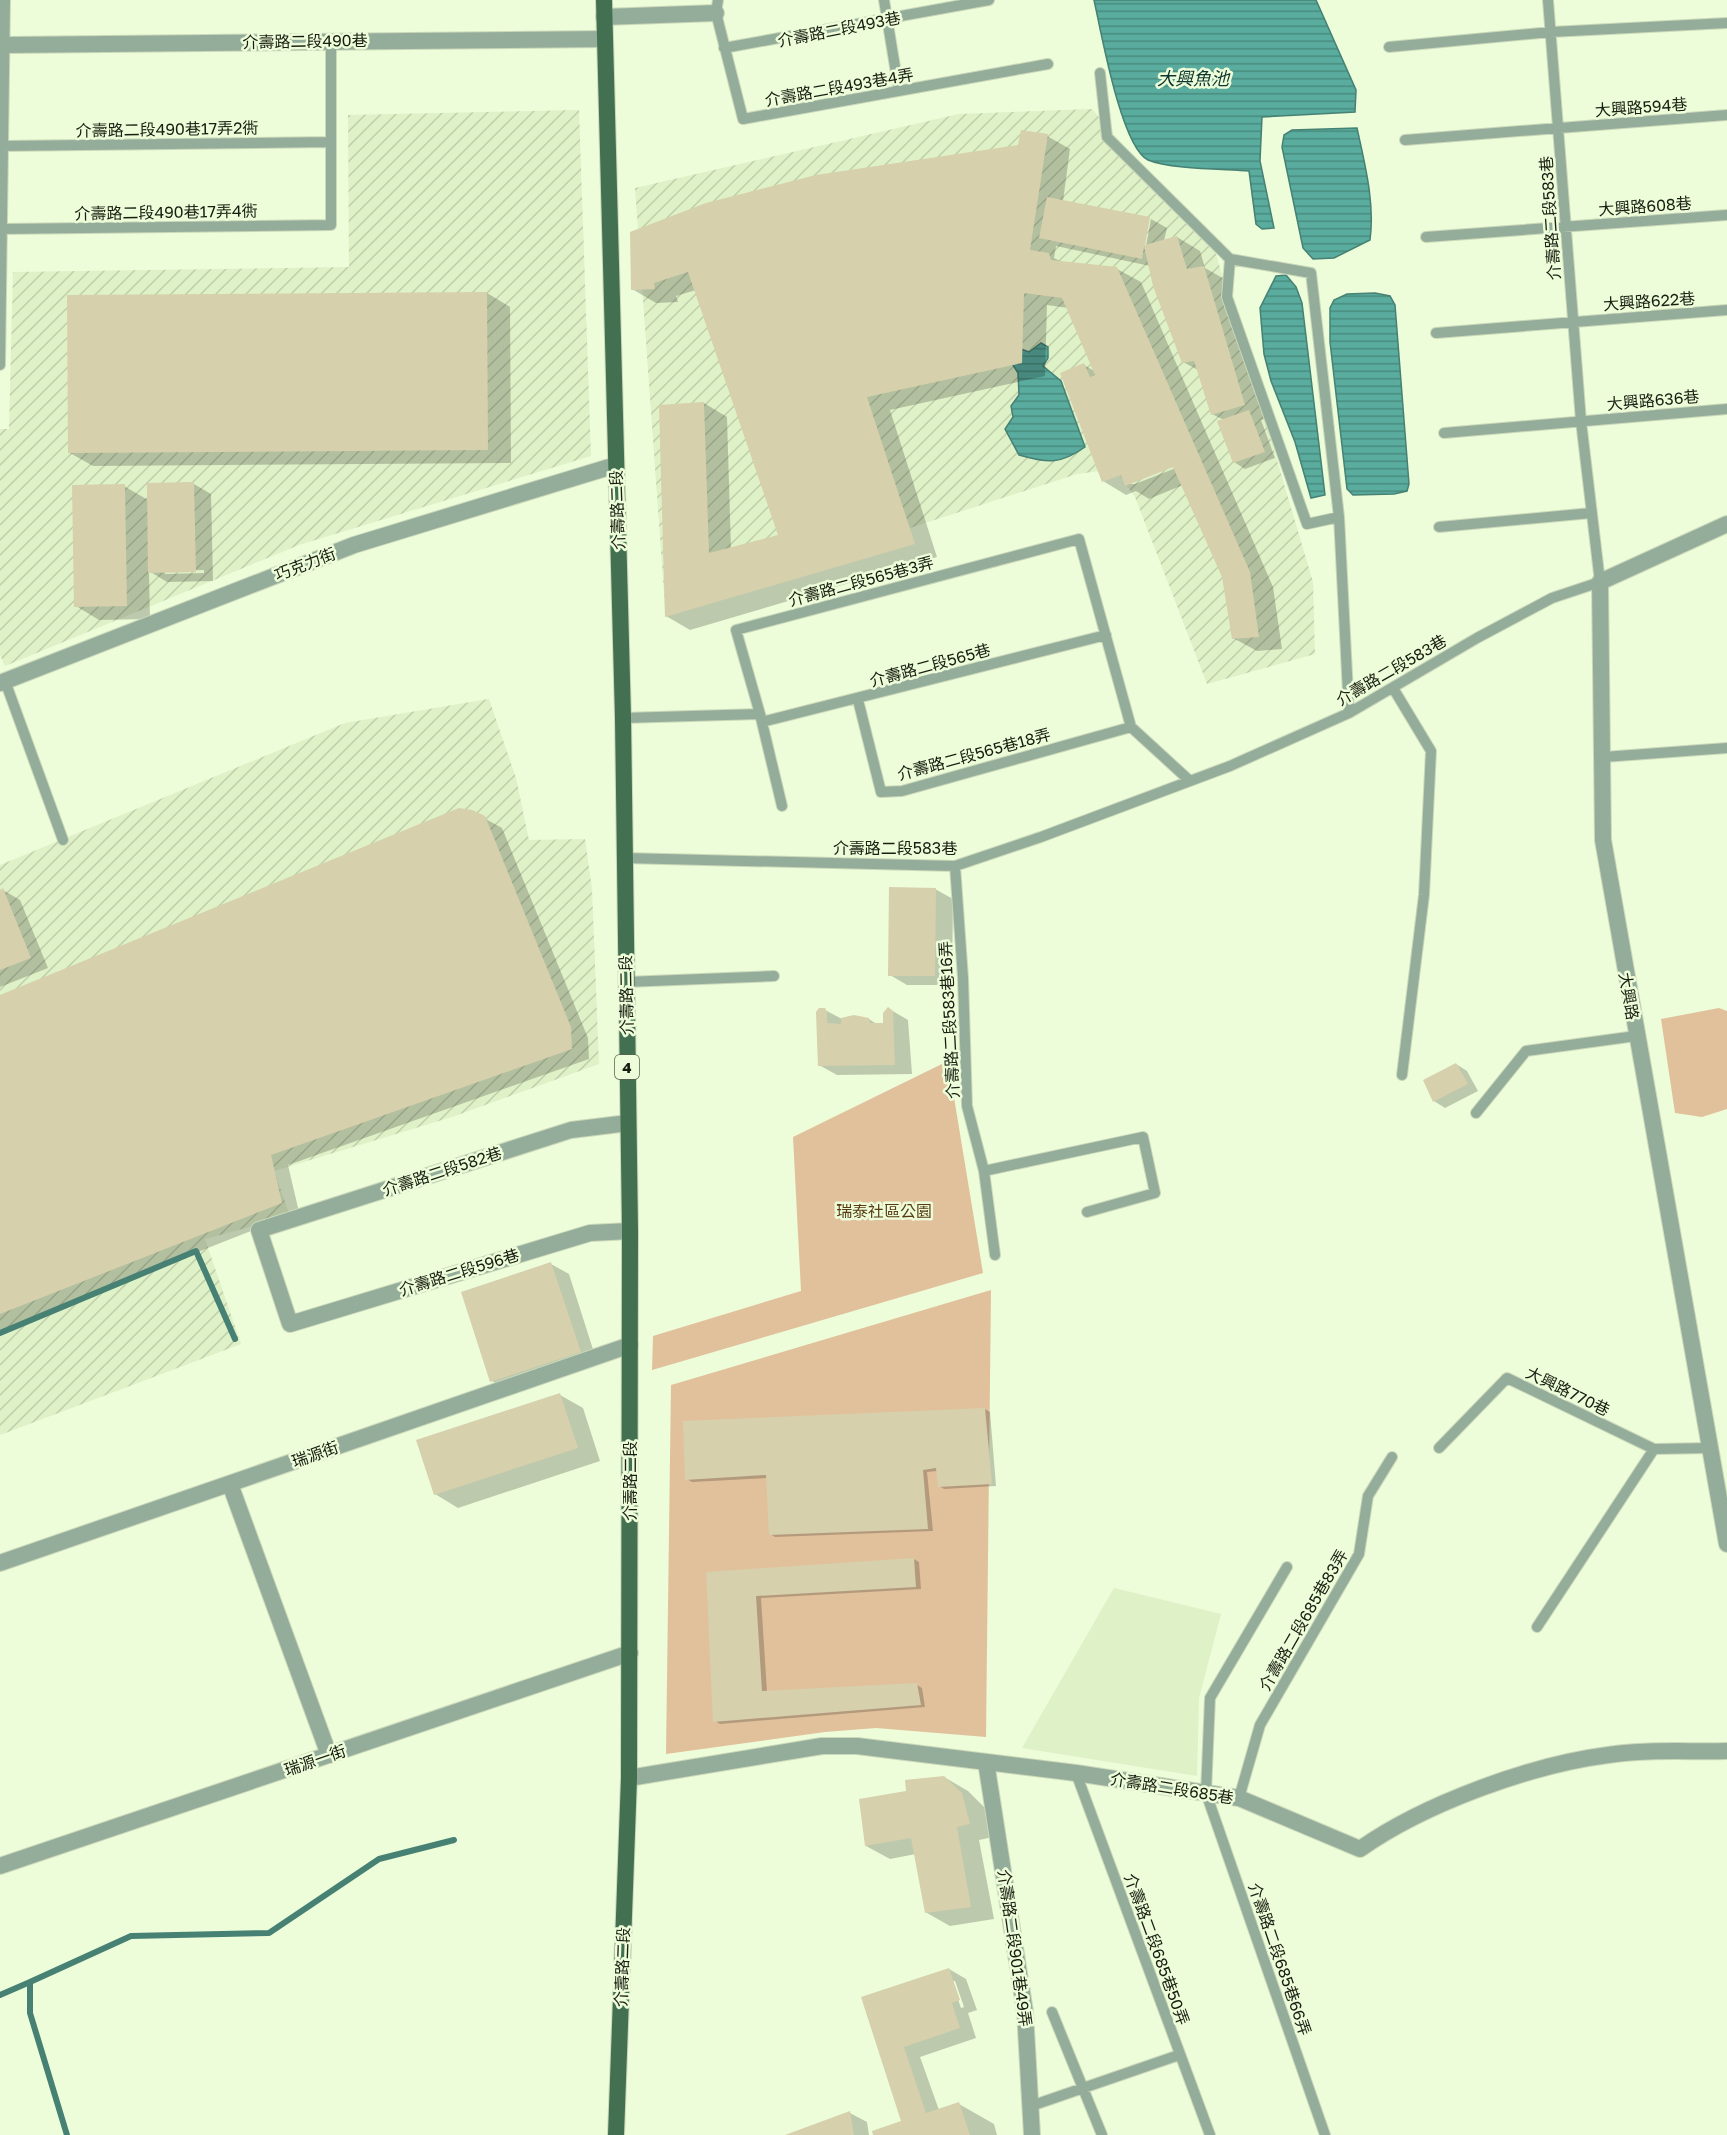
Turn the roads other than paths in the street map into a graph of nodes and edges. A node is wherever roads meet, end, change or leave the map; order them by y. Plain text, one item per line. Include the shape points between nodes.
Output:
1 (5, 0) edge
2 (884, 0) edge
3 (989, 0) edge
4 (1548, 0) edge
5 (717, 7) edge
6 (604, 8) edge
7 (888, 20) junction
8 (1727, 23) edge
9 (1551, 32) junction
10 (605, 39) junction
11 (331, 41) junction
12 (1389, 47) dead end
13 (724, 48) junction
14 (3, 51) edge
15 (1048, 64) dead end
16 (1100, 73) dead end
17 (898, 91) junction
18 (1727, 115) edge
19 (1558, 128) junction
20 (1405, 140) dead end
21 (331, 142) junction
22 (1, 146) edge
23 (1727, 215) edge
24 (1566, 227) junction
25 (1, 229) edge
26 (1426, 237) dead end
27 (1230, 259) junction
28 (1, 306) edge
29 (1727, 310) edge
30 (1573, 322) junction
31 (1436, 333) dead end
32 (0, 365) edge
33 (1727, 409) edge
34 (1581, 421) junction
35 (1444, 433) dead end
36 (616, 465) junction
37 (1591, 513) junction
38 (1339, 518) junction
39 (1727, 524) edge
40 (1439, 527) dead end
41 (1600, 582) junction
42 (1106, 635) junction
43 (3, 682) edge
44 (1393, 687) junction
45 (858, 700) junction
46 (1349, 713) junction
47 (623, 718) junction
48 (761, 718) junction
49 (1131, 727) junction
50 (1727, 748) edge
51 (1604, 757) junction
52 (1190, 781) junction
53 (782, 806) dead end
54 (63, 840) dead end
55 (624, 858) junction
56 (955, 866) junction
57 (774, 976) dead end
58 (626, 982) junction
59 (1636, 1035) junction
60 (1402, 1075) dead end
61 (1476, 1113) dead end
62 (628, 1123) junction
63 (984, 1171) junction
64 (1087, 1212) dead end
65 (630, 1231) junction
66 (995, 1255) dead end
67 (290, 1324) joint
68 (630, 1345) junction
69 (1439, 1448) dead end
70 (1710, 1448) junction
71 (1654, 1449) junction
72 (1392, 1457) dead end
73 (230, 1484) junction
74 (1727, 1544) edge
75 (0, 1563) edge
76 (1287, 1567) dead end
77 (1537, 1627) dead end
78 (630, 1653) junction
79 (1727, 1751) edge
80 (329, 1755) junction
81 (986, 1762) junction
82 (1076, 1773) junction
83 (629, 1778) junction
84 (1206, 1793) junction
85 (1239, 1798) junction
86 (0, 1866) edge
87 (1052, 2012) dead end
88 (1179, 2055) junction
89 (1083, 2090) junction
90 (1031, 2106) junction
91 (616, 2135) edge
92 (1032, 2135) edge
93 (1102, 2135) edge
94 (1210, 2135) edge
95 (1325, 2135) edge

1 - 14 lane
2 - 7 lane
3 - 7 lane, 介壽路二段493巷
4 - 9 lane, 介壽路二段583巷
5 - 6 street
5 - 13 lane, 介壽路二段493巷4弄
6 - 10 main road, 介壽路二段 / 4
7 - 13 lane, 介壽路二段493巷
7 - 17 lane
8 - 9 lane
9 - 12 lane
9 - 19 lane, 介壽路二段583巷
10 - 11 street, 介壽路二段490巷
10 - 36 main road, 介壽路二段 / 4
11 - 14 street, 介壽路二段490巷
11 - 21 lane
13 - 17 lane, 介壽路二段493巷4弄 via 743,119
14 - 22 lane
15 - 17 lane, 介壽路二段493巷4弄
16 - 27 lane via 1107,137
18 - 19 lane, 大興路594巷
19 - 20 lane, 大興路594巷
19 - 24 lane, 介壽路二段583巷
21 - 22 lane, 介壽路二段490巷17弄2衖
21 - 25 lane, 介壽路二段490巷17弄4衖 via 331,225
22 - 25 lane
23 - 24 lane, 大興路608巷
24 - 26 lane, 大興路608巷
24 - 30 lane, 介壽路二段583巷
25 - 28 lane
27 - 38 lane via 1227,297 1307,524
27 - 38 lane via 1311,273
28 - 32 lane
29 - 30 lane, 大興路622巷
30 - 31 lane, 大興路622巷
30 - 34 lane, 介壽路二段583巷
33 - 34 lane, 大興路636巷
34 - 35 lane, 大興路636巷
34 - 37 lane, 介壽路二段583巷
36 - 43 street, 巧克力街 via 354,544
36 - 47 main road, 介壽路二段 / 4
37 - 40 lane
37 - 41 lane, 介壽路二段583巷
38 - 46 lane
39 - 41 street
41 - 44 lane, 介壽路二段583巷 via 1552,598
41 - 51 street, 大興路
42 - 45 lane, 介壽路二段565巷
42 - 48 lane, 介壽路二段565巷3弄 via 1079,539 736,630
42 - 49 lane
43 - 54 lane
44 - 46 lane, 介壽路二段583巷
44 - 60 lane via 1431,751 1424,895
45 - 48 lane, 介壽路二段565巷
45 - 49 lane, 介壽路二段565巷18弄 via 881,792 902,790
46 - 52 lane, 介壽路二段583巷
47 - 48 lane, 介壽路二段565巷
47 - 55 main road, 介壽路二段 / 4
48 - 53 lane
49 - 52 lane
50 - 51 lane
51 - 59 street, 大興路 via 1603,840
52 - 56 lane, 介壽路二段583巷
55 - 56 lane, 介壽路二段583巷
55 - 58 main road, 介壽路二段 / 4
56 - 63 lane, 介壽路二段583巷16弄 via 967,1106
57 - 58 lane
58 - 62 main road, 介壽路二段 / 4
59 - 61 lane via 1526,1051
59 - 70 street, 大興路
62 - 65 main road, 介壽路二段 / 4
62 - 67 street, 介壽路二段582巷 via 571,1130 259,1230
63 - 64 lane via 1143,1137 1155,1193
63 - 66 lane, 介壽路二段583巷16弄
65 - 67 street, 介壽路二段596巷 via 590,1233
65 - 68 main road, 介壽路二段 / 4
68 - 73 street, 瑞源街
68 - 78 main road, 介壽路二段 / 4
69 - 71 lane, 大興路770巷 via 1507,1378
70 - 71 lane, 大興路770巷
70 - 74 street, 大興路
71 - 77 lane
72 - 85 lane, 介壽路二段685巷83弄 via 1368,1496 1359,1554 1260,1725
73 - 75 street, 瑞源街
73 - 80 street
76 - 84 lane via 1210,1698
78 - 80 street, 瑞源一街
78 - 83 main road, 介壽路二段 / 4
79 - 85 street, 介壽路二段685巷 via 1608,1755 1543,1767 1472,1792 1380,1835 1360,1849
80 - 86 street, 瑞源一街
81 - 82 street, 介壽路二段685巷
81 - 83 street, 介壽路二段685巷 via 857,1746 822,1746
81 - 90 street, 介壽路二段901巷49弄 via 1025,2012
82 - 84 street, 介壽路二段685巷
82 - 88 lane, 介壽路二段685巷50弄
83 - 91 main road, 介壽路二段 / 4
84 - 85 street, 介壽路二段685巷
84 - 95 lane, 介壽路二段685巷66弄
87 - 89 lane
88 - 89 lane
88 - 94 lane, 介壽路二段685巷50弄
89 - 90 lane
89 - 93 lane
90 - 92 street, 介壽路二段901巷49弄

